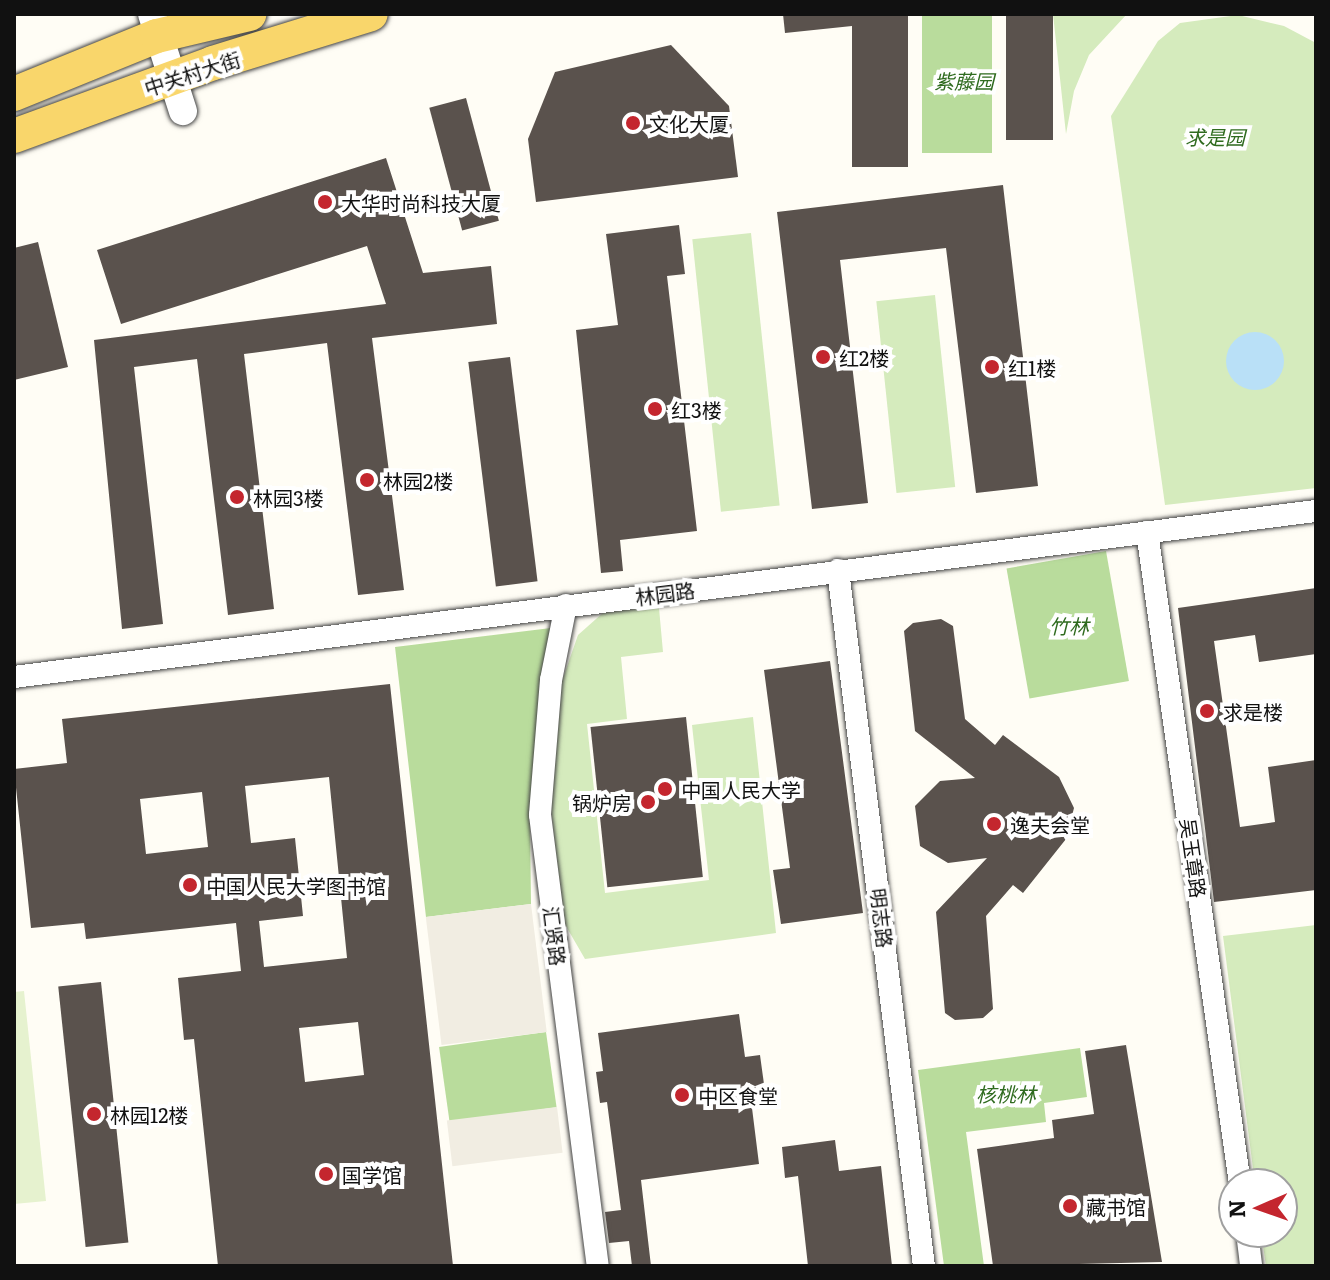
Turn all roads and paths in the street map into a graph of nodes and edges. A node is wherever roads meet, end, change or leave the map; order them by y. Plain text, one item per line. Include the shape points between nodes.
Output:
1 (249, 14) edge
2 (371, 14) edge
3 (150, 21) edge
4 (171, 78) junction
5 (14, 94) edge
6 (183, 111) dead end
7 (14, 136) edge
8 (1316, 511) edge
9 (1147, 532) junction
10 (838, 570) junction
11 (566, 605) junction
12 (14, 677) edge
13 (1238, 1168) edge
14 (598, 1266) edge
15 (924, 1266) edge

1 - 3 main road, 中关村大街
2 - 4 main road, 中关村大街
3 - 4 street
3 - 5 main road, 中关村大街
4 - 6 street
4 - 7 main road, 中关村大街
8 - 9 street, 林园路
9 - 10 street, 林园路
9 - 13 street, 吴玉章路
10 - 11 street, 林园路
10 - 15 street, 明志路
11 - 12 street, 林园路
11 - 14 street, 汇贤路 via 551,680 540,815

